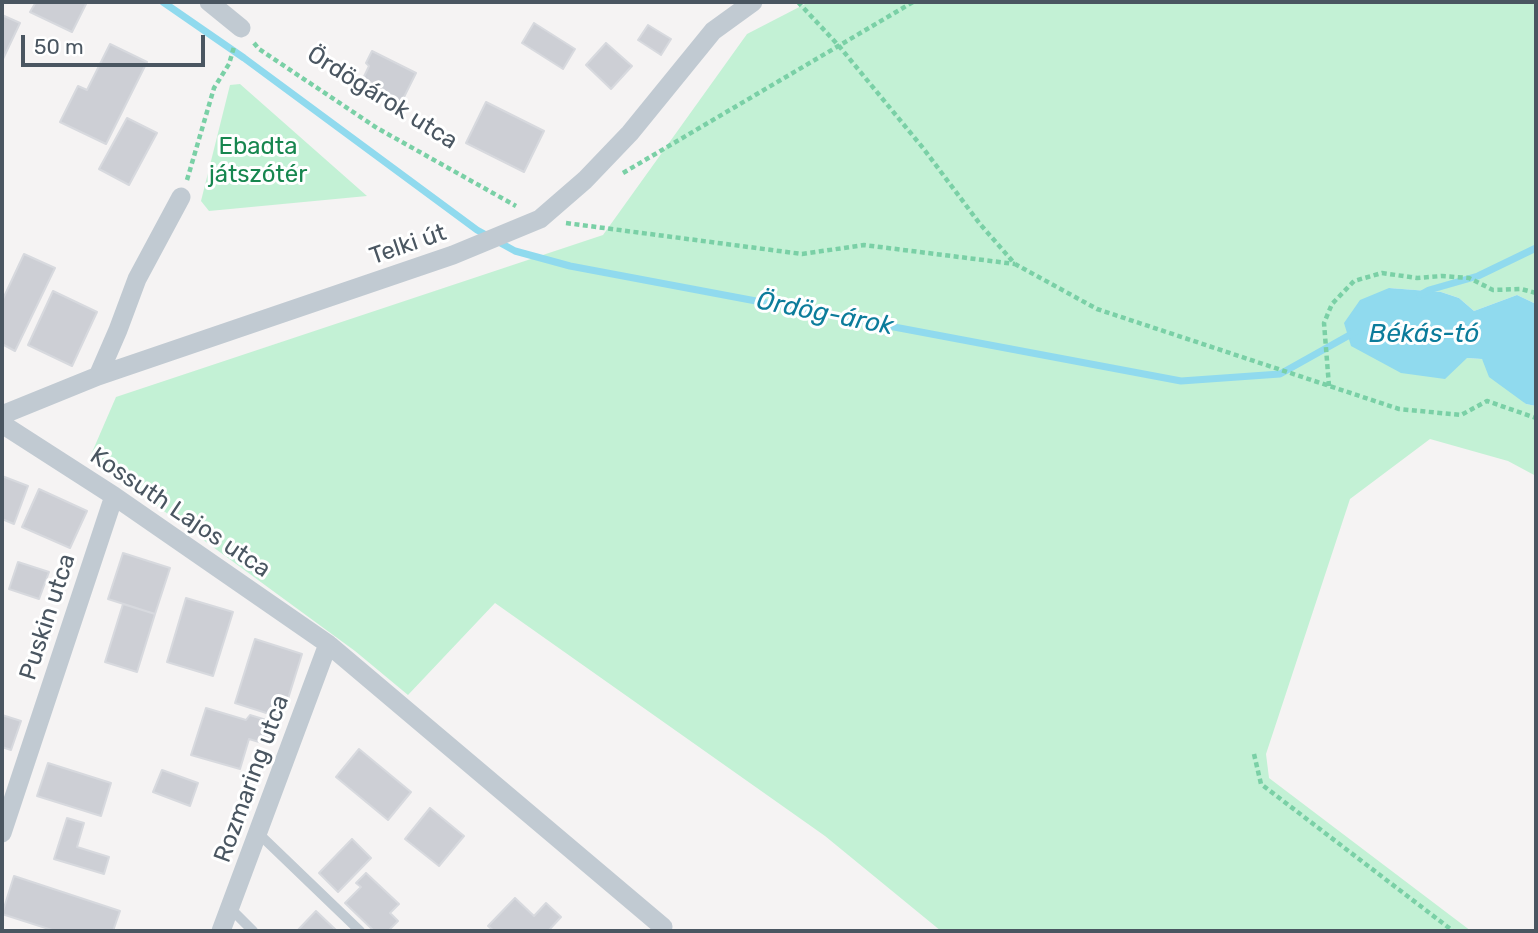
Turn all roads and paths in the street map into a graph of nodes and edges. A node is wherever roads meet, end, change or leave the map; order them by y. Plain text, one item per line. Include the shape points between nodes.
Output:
1 (209, 2) edge
2 (752, 2) edge
3 (797, 2) edge
4 (913, 2) edge
5 (241, 28) joint
6 (839, 46) junction
7 (229, 64) dead end
8 (618, 176) dead end
9 (181, 197) joint
10 (540, 219) junction
11 (1015, 264) junction
12 (1536, 293) edge
13 (98, 376) junction
14 (1329, 386) junction
15 (2, 415) edge
16 (1536, 418) edge
17 (2, 424) edge
18 (114, 496) junction
19 (328, 644) junction
20 (1254, 754) dead end
21 (258, 833) junction
22 (2, 834) edge
23 (230, 908) junction
24 (663, 928) dead end
25 (221, 931) edge
26 (253, 931) edge
27 (360, 931) edge
28 (1452, 931) edge

1 - 5 street
2 - 10 street, Telki út via 713,31 629,133
3 - 6 path
4 - 6 path
5 - 10 path, Ördögárok utca via 259,49 377,128
6 - 8 path
6 - 11 path
7 - 9 path via 214,88
9 - 13 street via 136,279
10 - 11 path via 802,254 864,245
10 - 13 street, Telki út via 453,255
11 - 14 path via 1097,309
12 - 14 path via 1493,290 1469,278 1442,276 1382,273 1354,281 1332,304 1324,323
13 - 15 street, Telki út
14 - 16 path via 1399,408 1461,415 1487,401
17 - 18 street, Kossuth Lajos utca
18 - 19 street, Kossuth Lajos utca
18 - 22 street, Puskin utca
19 - 21 street, Rozmaring utca
19 - 24 street, Kossuth Lajos utca
20 - 28 path via 1261,784
21 - 23 street, Rozmaring utca
21 - 27 lane
23 - 25 street, Rozmaring utca
23 - 26 lane

